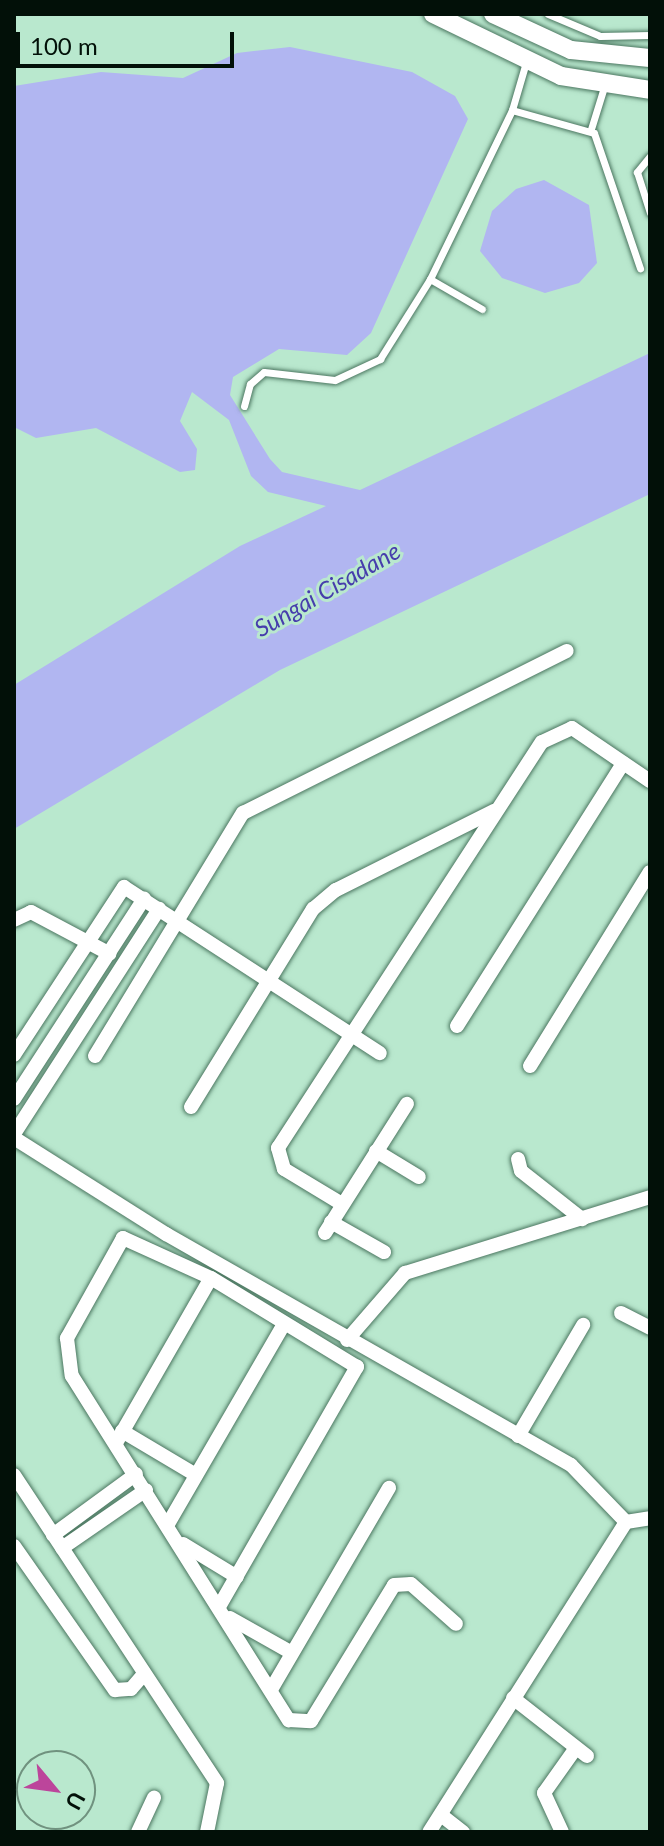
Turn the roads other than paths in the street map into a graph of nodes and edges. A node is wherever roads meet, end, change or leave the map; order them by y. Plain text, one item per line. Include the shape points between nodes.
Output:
1 (433, 14) edge
2 (493, 14) edge
3 (548, 14) edge
4 (574, 14) edge
5 (571, 25) junction
6 (650, 35) edge
7 (650, 58) edge
8 (527, 60) junction
9 (604, 87) junction
10 (650, 90) edge
11 (512, 110) junction
12 (591, 129) junction
13 (650, 156) edge
14 (650, 213) edge
15 (640, 268) dead end
16 (430, 279) junction
17 (482, 309) dead end
18 (244, 406) dead end
19 (567, 651) dead end
20 (623, 763) junction
21 (650, 781) edge
22 (494, 811) junction
23 (650, 872) edge
24 (144, 899) junction
25 (159, 909) junction
26 (14, 920) edge
27 (177, 922) junction
28 (84, 938) junction
29 (110, 954) junction
30 (264, 979) junction
31 (457, 1026) dead end
32 (353, 1035) junction
33 (380, 1053) dead end
34 (14, 1055) edge
35 (95, 1056) dead end
36 (530, 1066) dead end
37 (14, 1099) edge
38 (407, 1104) dead end
39 (191, 1107) dead end
40 (14, 1136) edge
41 (376, 1151) junction
42 (518, 1159) dead end
43 (419, 1177) dead end
44 (650, 1197) edge
45 (342, 1204) junction
46 (582, 1219) junction
47 (384, 1252) dead end
48 (211, 1278) junction
49 (621, 1313) dead end
50 (284, 1324) junction
51 (583, 1325) dead end
52 (650, 1328) edge
53 (347, 1340) junction
54 (518, 1436) junction
55 (119, 1437) junction
56 (136, 1474) junction
57 (14, 1475) edge
58 (196, 1475) junction
59 (389, 1488) dead end
60 (146, 1490) junction
61 (650, 1518) edge
62 (75, 1519) junction
63 (626, 1522) junction
64 (168, 1524) junction
65 (84, 1533) junction
66 (58, 1542) junction
67 (180, 1543) junction
68 (14, 1546) edge
69 (237, 1577) junction
70 (224, 1611) junction
71 (456, 1624) dead end
72 (292, 1653) junction
73 (144, 1674) junction
74 (272, 1688) junction
75 (513, 1698) junction
76 (154, 1797) dead end
77 (441, 1815) junction
78 (138, 1832) edge
79 (207, 1832) edge
80 (429, 1832) edge
81 (463, 1832) edge
82 (562, 1832) edge

1 - 8 street
2 - 7 street via 571,50
3 - 5 lane
4 - 5 lane
5 - 6 lane via 600,36
8 - 9 street
8 - 11 lane
9 - 10 street
9 - 12 lane
11 - 12 lane
11 - 16 lane
12 - 15 lane
13 - 14 lane via 637,172
16 - 17 lane
16 - 18 lane via 380,359 335,380 264,372 250,384
19 - 27 street via 243,813
20 - 21 street
20 - 22 street via 572,728 555,732
20 - 31 street
22 - 30 street via 327,896
22 - 32 street
23 - 36 street
24 - 25 street
24 - 28 street via 116,890
24 - 29 street
25 - 27 street
25 - 40 street
26 - 28 street via 31,912
27 - 30 street
27 - 35 street
28 - 29 street
28 - 34 street
29 - 37 street
30 - 32 street
30 - 39 street
32 - 33 street
32 - 45 street via 278,1148 284,1169
38 - 41 street
40 - 53 street
41 - 43 street
41 - 45 street
42 - 46 street via 521,1171
44 - 46 street
45 - 47 street via 328,1228
46 - 53 street via 405,1273
48 - 50 street
48 - 55 street
48 - 55 street via 137,1238 117,1243 67,1338 72,1376
49 - 52 street
50 - 58 street
50 - 69 street via 355,1361 356,1376
51 - 54 street
53 - 54 street
54 - 63 street via 588,1478
55 - 56 street
55 - 58 street
56 - 60 street
56 - 62 street
57 - 66 street
58 - 64 street
59 - 72 street
60 - 64 street
60 - 65 street
61 - 63 street
62 - 65 street
62 - 66 street
63 - 75 street
64 - 67 street
65 - 66 street
66 - 73 street
67 - 69 street
67 - 70 street
68 - 73 street via 115,1690 131,1689
69 - 70 street
70 - 72 street
70 - 74 street
71 - 74 street via 411,1584 394,1585 311,1721 289,1720
72 - 74 street
73 - 79 street via 217,1783
75 - 77 street
75 - 82 street via 580,1754 544,1793
76 - 78 street
77 - 80 street
77 - 81 street

